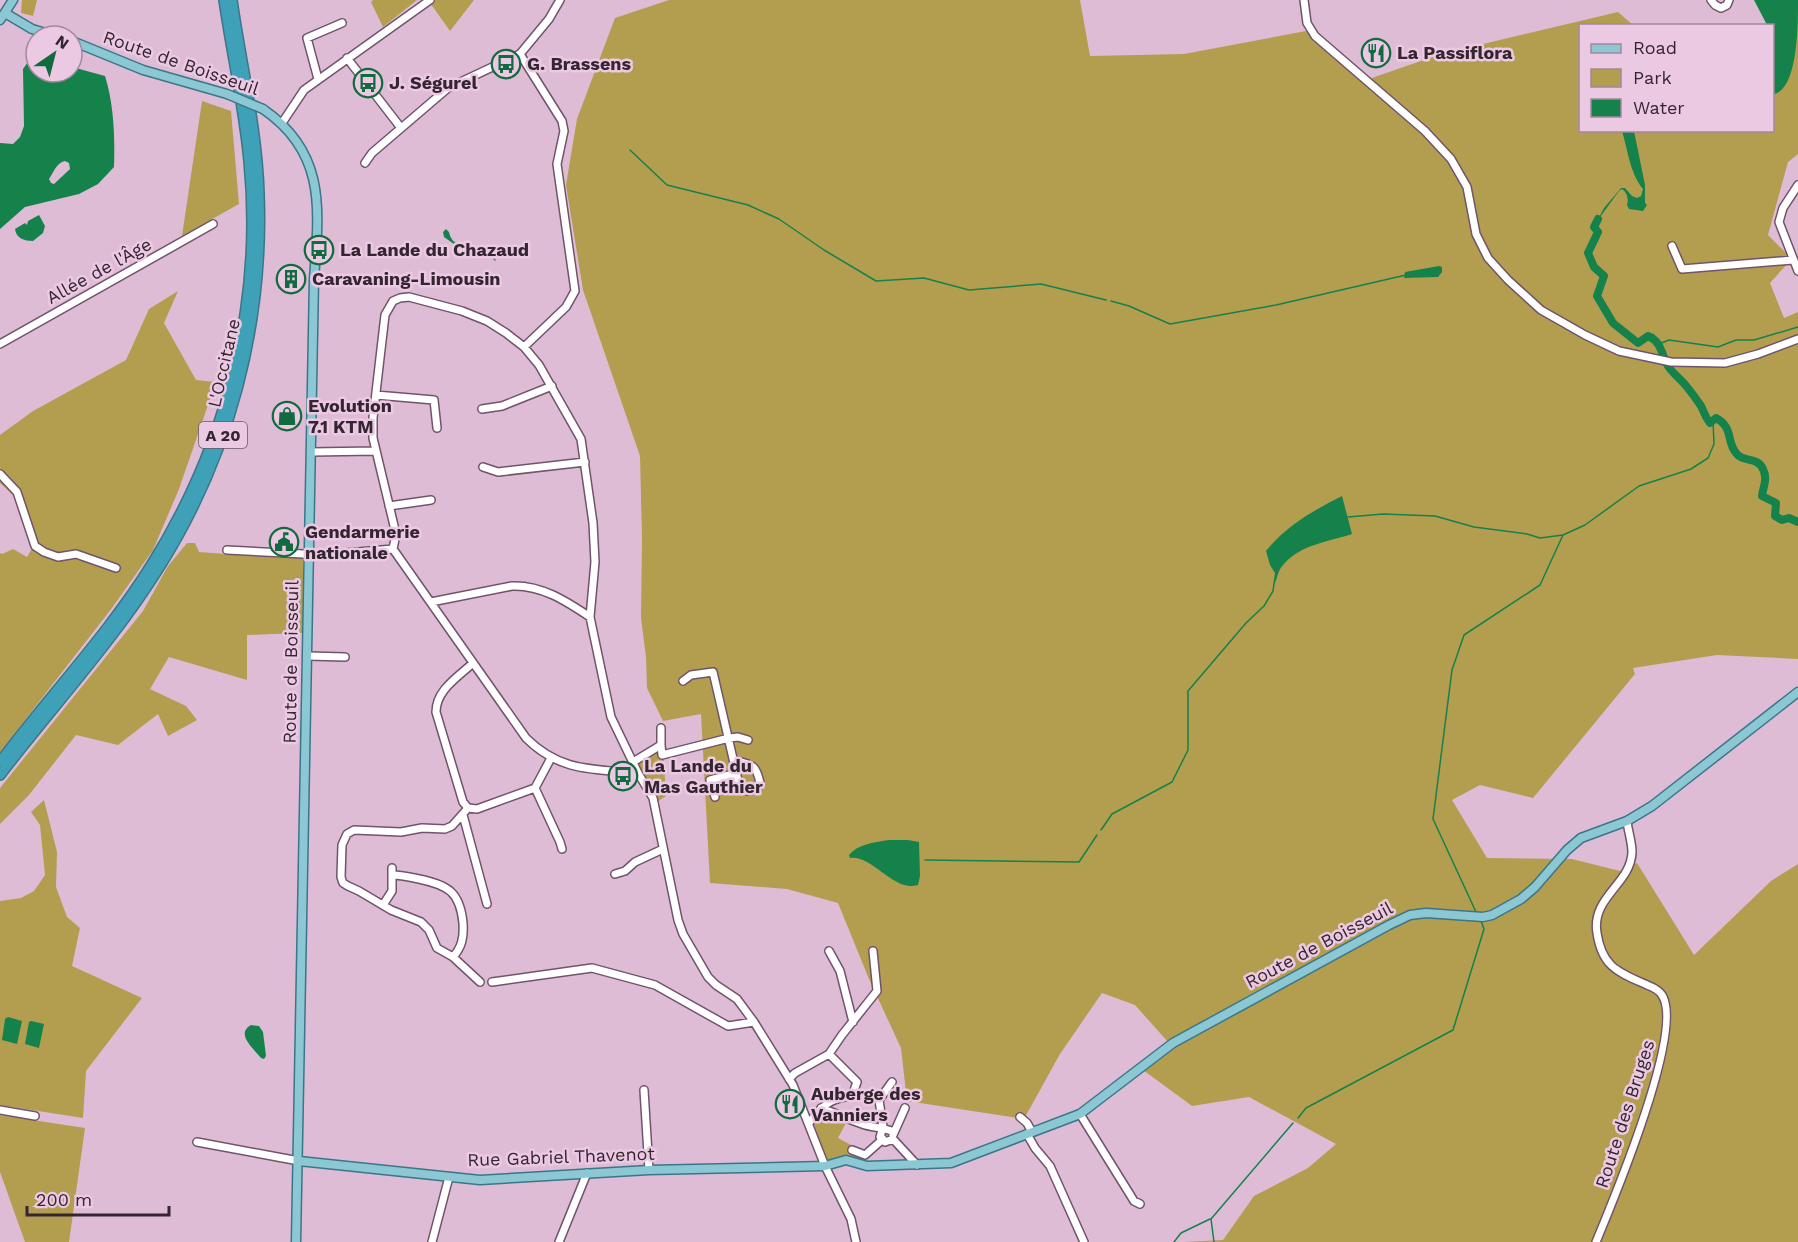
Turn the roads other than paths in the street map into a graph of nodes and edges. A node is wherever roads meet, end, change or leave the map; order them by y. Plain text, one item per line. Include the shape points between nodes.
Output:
1 (13, 0) edge
2 (224, 0) edge
3 (232, 0) edge
4 (430, 0) edge
5 (560, 0) edge
6 (1304, 0) edge
7 (1711, 0) edge
8 (1729, 0) edge
9 (2, 14) edge
10 (342, 23) dead end
11 (24, 25) edge
12 (84, 46) edge
13 (520, 54) junction
14 (347, 58) junction
15 (318, 79) junction
16 (282, 123) junction
17 (401, 128) junction
18 (365, 164) dead end
19 (1798, 185) edge
20 (213, 224) dead end
21 (1672, 246) dead end
22 (1793, 260) junction
23 (1798, 271) edge
24 (1798, 339) edge
25 (0, 344) edge
26 (524, 347) junction
27 (552, 386) junction
28 (376, 395) junction
29 (482, 409) dead end
30 (437, 428) dead end
31 (375, 451) junction
32 (310, 452) junction
33 (585, 462) junction
34 (483, 467) dead end
35 (0, 474) edge
36 (431, 500) dead end
37 (389, 506) junction
38 (393, 549) junction
39 (227, 550) dead end
40 (309, 555) junction
41 (116, 568) dead end
42 (431, 602) junction
43 (591, 617) junction
44 (308, 656) junction
45 (345, 657) dead end
46 (473, 663) junction
47 (683, 681) dead end
48 (1798, 692) edge
49 (661, 728) dead end
50 (729, 738) junction
51 (748, 740) dead end
52 (661, 745) junction
53 (550, 758) junction
54 (734, 760) junction
55 (0, 762) edge
56 (633, 762) junction
57 (638, 773) junction
58 (737, 773) junction
59 (0, 775) edge
60 (535, 788) junction
61 (715, 797) dead end
62 (468, 808) junction
63 (463, 815) junction
64 (1627, 821) junction
65 (562, 849) dead end
66 (663, 849) junction
67 (615, 874) dead end
68 (487, 904) dead end
69 (383, 905) junction
70 (830, 951) dead end
71 (873, 951) dead end
72 (453, 957) junction
73 (480, 982) dead end
74 (492, 982) dead end
75 (754, 1022) junction
76 (853, 1022) junction
77 (829, 1054) junction
78 (789, 1079) junction
79 (892, 1082) dead end
80 (644, 1090) dead end
81 (852, 1096) junction
82 (879, 1100) junction
83 (905, 1107) dead end
84 (821, 1108) junction
85 (0, 1110) edge
86 (1080, 1114) junction
87 (35, 1116) dead end
88 (1020, 1117) dead end
89 (809, 1124) junction
90 (883, 1126) junction
91 (1029, 1133) junction
92 (893, 1135) junction
93 (883, 1139) junction
94 (197, 1142) dead end
95 (852, 1150) dead end
96 (865, 1155) junction
97 (299, 1161) junction
98 (917, 1165) junction
99 (825, 1166) junction
100 (870, 1166) junction
101 (649, 1170) junction
102 (587, 1173) junction
103 (449, 1177) junction
104 (1140, 1204) dead end
105 (296, 1242) edge
106 (432, 1242) edge
107 (560, 1242) edge
108 (856, 1242) edge
109 (1084, 1242) edge
110 (1596, 1242) edge

1 - 9 main road
2 - 55 highway, L'Occitane / A 20 via 246,136 252,214 246,309 228,394 194,487 152,565
3 - 59 highway, L'Occitane / A 20 via 257,156 260,225 250,332 226,429 206,479 160,566
4 - 14 street
5 - 13 street
6 - 24 street via 1307,23 1315,36 1425,131 1451,159 1467,187 1476,234 1488,258 1541,310 1619,351 1667,361 1725,363
7 - 8 street via 1721,8
9 - 11 main road
10 - 15 street via 307,38
12 - 16 main road, Route de Boisseuil, bridge via 144,70 227,94 262,109
13 - 17 street via 448,88
13 - 26 street via 562,121 564,131 557,164 575,291 566,307
14 - 15 street
14 - 17 street
15 - 16 street via 299,95
16 - 32 main road, Route de Boisseuil via 306,156 317,200
17 - 18 street
19 - 22 street via 1779,222
20 - 25 street, Allée de l'Âge
21 - 22 street via 1682,269
22 - 23 street
26 - 27 street
26 - 28 street via 487,321 400,297 385,315
27 - 29 street via 502,406
27 - 33 street via 581,439
28 - 30 street via 434,400
28 - 31 street
31 - 32 street
31 - 37 street
32 - 40 main road, Route de Boisseuil
33 - 34 street via 498,472
33 - 43 street via 595,562
35 - 41 street via 17,492 35,546 58,557 76,554
36 - 37 street
37 - 38 street via 396,534
38 - 40 street
38 - 42 street
39 - 40 street
40 - 44 main road, Route de Boisseuil
42 - 43 street via 512,586 536,587
42 - 46 street
43 - 56 street via 611,717
44 - 45 street
44 - 97 main road, Route de Boisseuil
46 - 53 street via 526,738
46 - 62 street via 441,692 436,702 463,802
47 - 50 street via 691,675 713,672
48 - 64 main road, Route de Boisseuil via 1652,806
49 - 52 street
50 - 51 street
50 - 52 street via 662,755
50 - 54 street
52 - 56 street
53 - 57 street via 572,766
53 - 60 street
54 - 58 street
54 - 58 street via 757,770 757,789 740,789
56 - 57 street
57 - 66 street via 652,798
58 - 61 street via 710,780
60 - 62 street via 477,809
60 - 65 street
62 - 63 street
63 - 68 street
63 - 69 street via 445,829 354,830 347,834 342,845 343,883
64 - 86 main road, Route de Boisseuil via 1581,838 1535,887 1492,915 1426,913 1410,915 1389,925 1173,1043
64 - 110 street, Route des Bruges via 1632,854 1624,874 1598,911 1596,930 1601,954 1608,963 1662,995 1665,1044 1629,1162
66 - 67 street
66 - 75 street via 683,934 708,977 737,999
69 - 72 street via 421,922 437,948
69 - 72 street via 392,891 392,872 436,882 450,890 462,910 464,932
70 - 76 street via 840,972
71 - 76 street via 877,991
72 - 73 street
74 - 75 street via 592,968 655,985 728,1026
75 - 78 street
76 - 77 street
77 - 78 street
77 - 81 street via 857,1082
78 - 89 street
79 - 82 street
80 - 101 street
81 - 82 street via 872,1095
81 - 84 street
82 - 90 street
83 - 92 street
84 - 89 street
84 - 90 street via 873,1127
85 - 87 street
86 - 91 main road, Route de Boisseuil
86 - 104 street via 1134,1201
88 - 91 street via 1027,1123
89 - 99 street
90 - 92 street
90 - 93 street
91 - 98 main road, Route de Boisseuil via 951,1163
91 - 109 street via 1050,1166
92 - 93 street via 885,1142
92 - 98 street
93 - 96 street
94 - 97 street
95 - 96 street
96 - 100 street
97 - 103 main road, Rue Gabriel Thavenot
97 - 105 main road, Route de Boisseuil
98 - 100 main road, Route de Boisseuil
99 - 100 main road, Route de Boisseuil via 846,1160
99 - 101 main road, Rue Gabriel Thavenot
99 - 108 street via 851,1219
101 - 102 main road, Rue Gabriel Thavenot
102 - 103 main road, Rue Gabriel Thavenot via 480,1180
102 - 107 street
103 - 106 street

